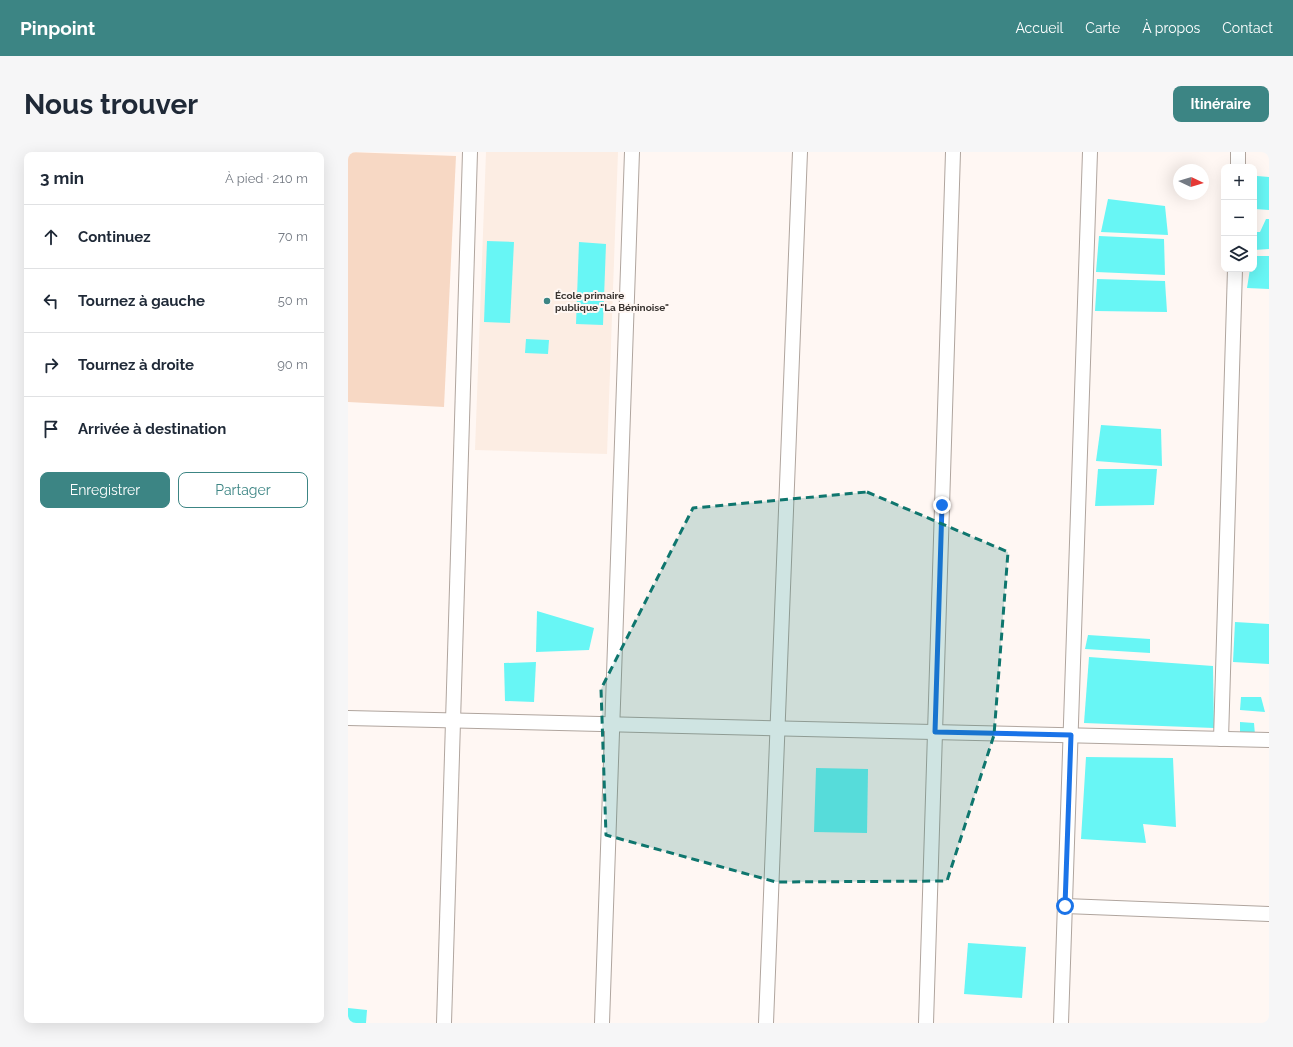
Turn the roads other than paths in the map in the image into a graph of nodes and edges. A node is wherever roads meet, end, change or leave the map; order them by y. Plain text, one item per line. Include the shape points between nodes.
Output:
1 (470, 152) edge
2 (632, 152) edge
3 (800, 152) edge
4 (953, 152) edge
5 (1090, 152) edge
6 (1238, 152) edge
7 (1238, 164) edge
8 (1235, 272) edge
9 (348, 718) edge
10 (453, 721) junction
11 (612, 725) junction
12 (777, 728) junction
13 (935, 732) junction
14 (1071, 735) junction
15 (1221, 739) junction
16 (1269, 740) edge
17 (1065, 906) junction
18 (1269, 914) edge
19 (444, 1023) edge
20 (602, 1023) edge
21 (766, 1023) edge
22 (926, 1023) edge
23 (1061, 1023) edge

1 - 10 street
2 - 11 street
3 - 12 street
4 - 13 street
5 - 14 street
6 - 7 street
8 - 15 street
9 - 10 street
10 - 11 street
10 - 19 street
11 - 12 street
11 - 20 street
12 - 13 street
12 - 21 street
13 - 14 street
13 - 22 street
14 - 15 street
14 - 17 street
15 - 16 street
17 - 18 street
17 - 23 street

